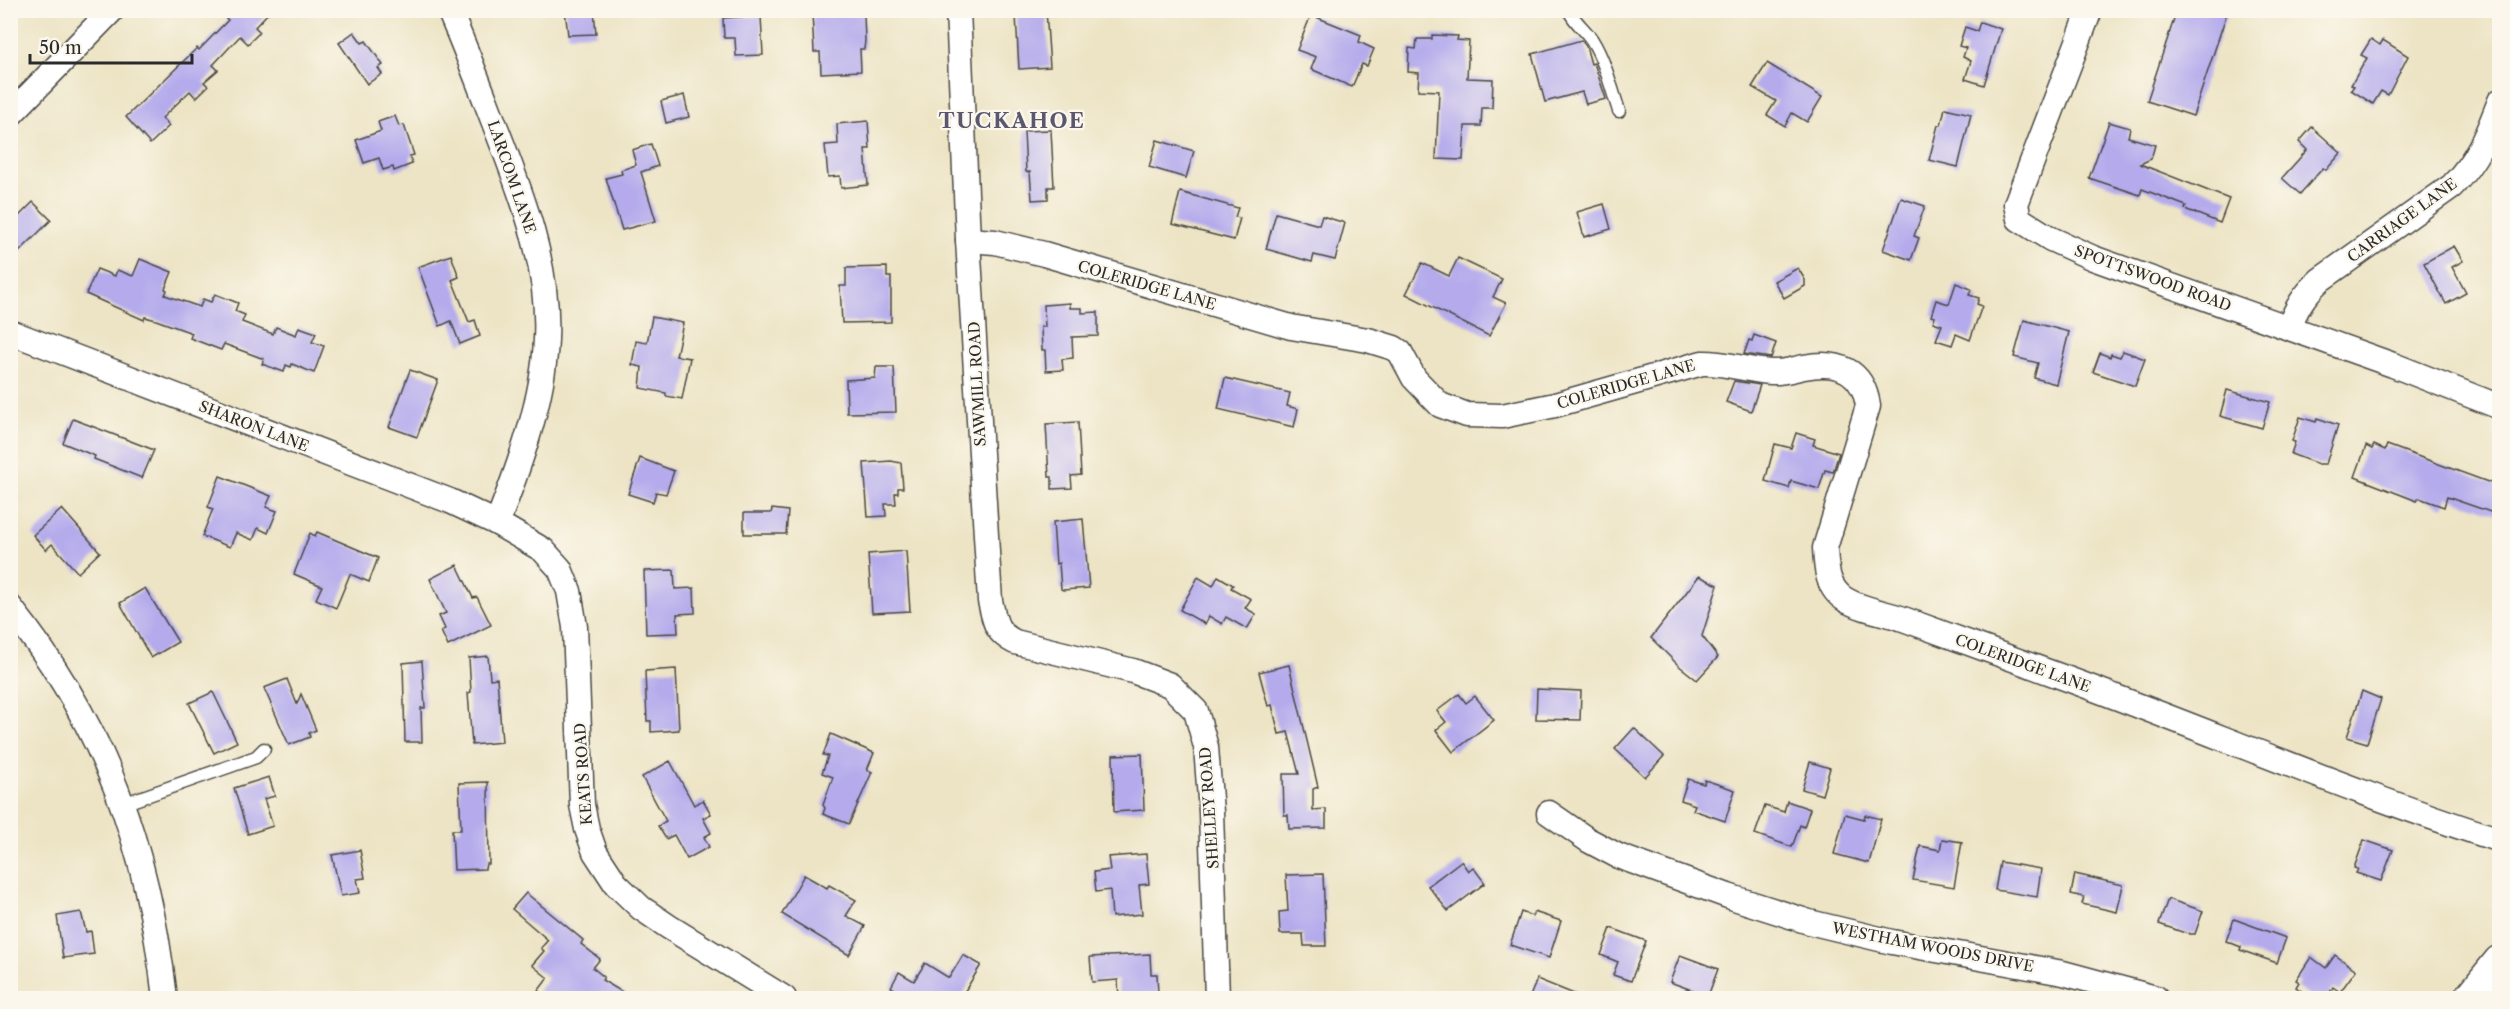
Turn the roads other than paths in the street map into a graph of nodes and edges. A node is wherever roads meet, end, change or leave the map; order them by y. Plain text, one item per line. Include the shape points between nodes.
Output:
1 (112, 10) edge
2 (449, 10) edge
3 (958, 10) edge
4 (1569, 10) edge
5 (2090, 10) edge
6 (2499, 101) edge
7 (1619, 111) dead end
8 (10, 115) edge
9 (968, 240) junction
10 (2289, 328) junction
11 (10, 332) edge
12 (2499, 407) edge
13 (497, 523) junction
14 (10, 607) edge
15 (1118, 666) joint
16 (264, 749) dead end
17 (123, 804) junction
18 (1549, 813) dead end
19 (2499, 840) edge
20 (2499, 965) edge
21 (165, 999) edge
22 (783, 999) edge
23 (1217, 999) edge
24 (2156, 999) edge
25 (2471, 999) edge

1 - 8 street
2 - 13 street, LARCOM LANE via 522,196 541,268 545,304 544,366 530,426
3 - 9 street, SAWMILL ROAD
4 - 7 lane via 1602,59
5 - 10 street, SPOTTSWOOD ROAD via 2016,204 2019,219 2050,239 2092,258
6 - 10 street, CARRIAGE LANE via 2484,144 2469,168 2452,186 2320,280 2305,294
9 - 15 street, SAWMILL ROAD via 990,601 995,624 1002,636 1015,642
9 - 19 street, COLERIDGE LANE via 1044,254 1291,327 1394,348 1414,378 1440,405 1467,416 1502,416 1555,405 1702,363 1721,362 1779,372 1819,365 1841,367 1862,383 1868,406 1825,548 1831,584 1847,601
10 - 12 street, SPOTTSWOOD ROAD
11 - 13 street, SHARON LANE via 450,501
13 - 22 street, KEATS ROAD via 543,550 560,569 569,591 575,627 582,805 586,829 601,863 641,908
14 - 17 street via 43,648 73,698
15 - 23 street, SHELLEY ROAD via 1170,685 1189,702 1200,723 1206,747 1211,812
16 - 17 lane via 256,757
17 - 21 street via 152,911
18 - 24 street, WESTHAM WOODS DRIVE via 1618,856 1809,922 1892,942 2063,973
20 - 25 street

